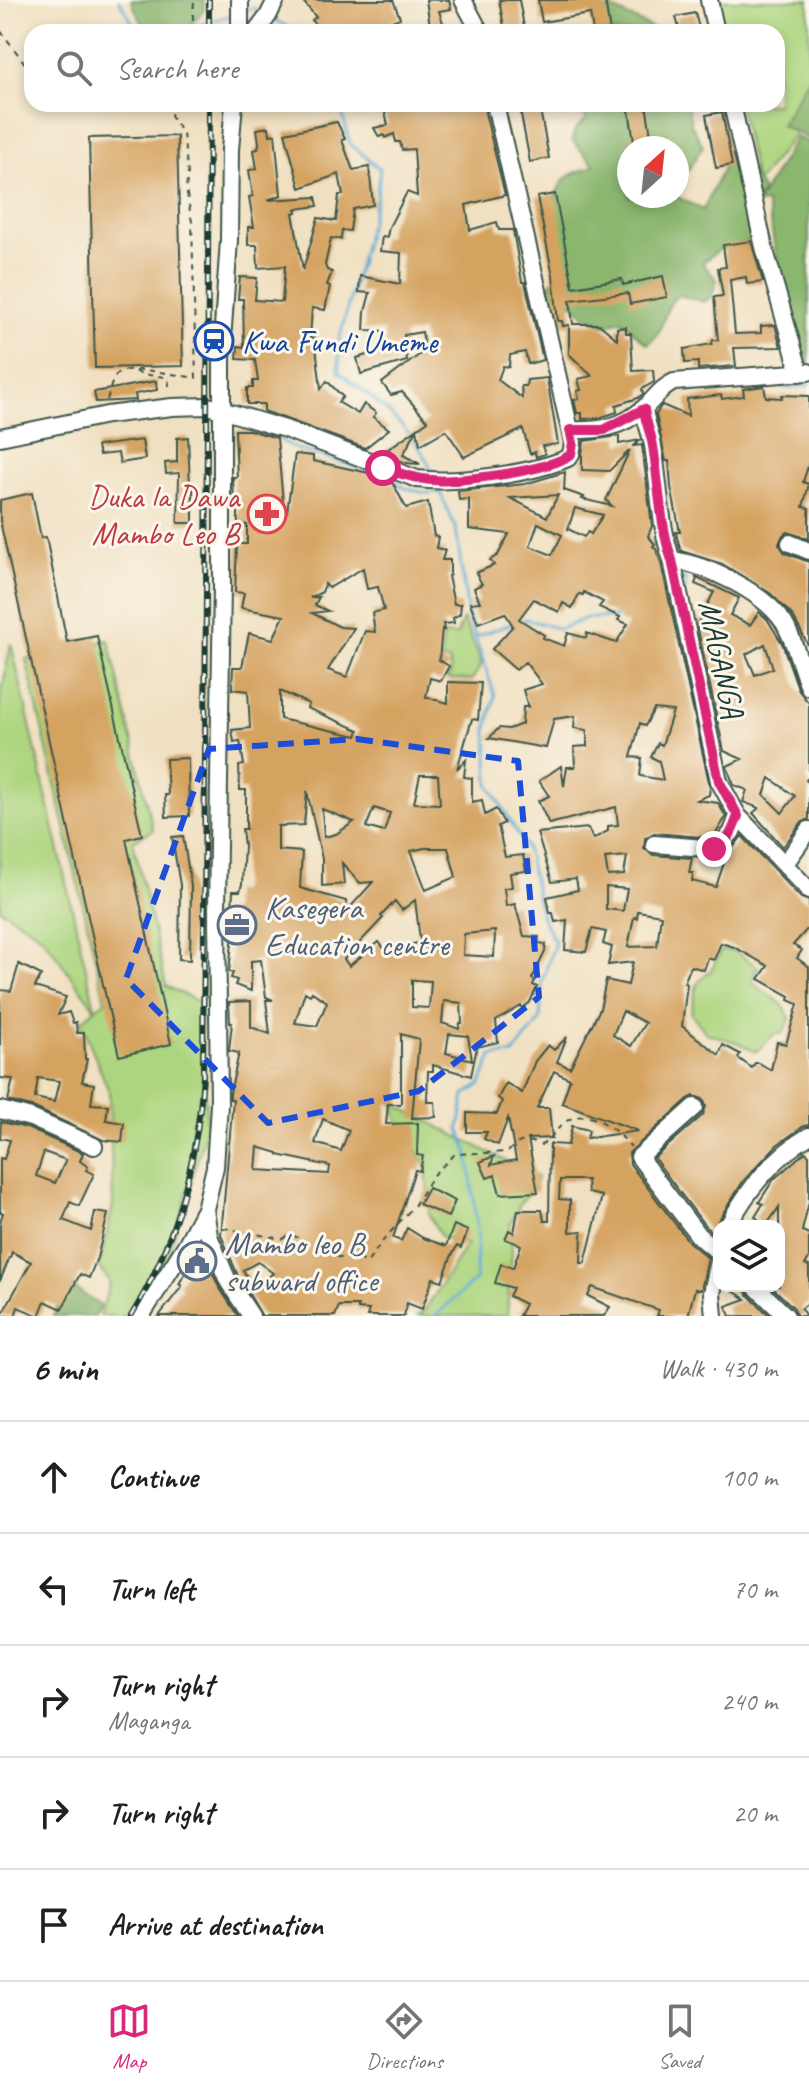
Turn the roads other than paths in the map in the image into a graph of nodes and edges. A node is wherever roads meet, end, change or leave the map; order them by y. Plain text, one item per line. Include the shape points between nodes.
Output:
1 (240, 0) edge
2 (276, 0) edge
3 (463, 0) edge
4 (709, 0) edge
5 (240, 24) edge
6 (262, 24) edge
7 (476, 24) edge
8 (714, 24) edge
9 (233, 112) edge
10 (497, 112) edge
11 (734, 112) edge
12 (804, 373) edge
13 (221, 408) junction
14 (644, 409) junction
15 (570, 430) junction
16 (0, 437) edge
17 (790, 543) dead end
18 (809, 551) edge
19 (672, 560) junction
20 (809, 687) edge
21 (738, 816) junction
22 (809, 830) edge
23 (654, 844) dead end
24 (785, 864) junction
25 (809, 890) edge
26 (695, 1107) dead end
27 (0, 1110) edge
28 (807, 1140) edge
29 (94, 1146) dead end
30 (205, 1209) junction
31 (731, 1220) edge
32 (713, 1249) edge
33 (713, 1288) edge
34 (761, 1292) edge
35 (141, 1316) edge
36 (251, 1316) edge
37 (714, 1316) edge
38 (786, 1316) edge

1 - 5 street
2 - 6 street
3 - 7 street
4 - 8 street
9 - 13 street
10 - 15 street
11 - 12 street via 764,247
12 - 14 street via 674,382
13 - 15 street via 383,468 436,481 512,473 561,461 573,450
13 - 16 street via 172,407 107,415
13 - 30 street via 219,1104 215,1167
14 - 15 street via 604,430
14 - 19 street, MAGANGA
17 - 18 street
19 - 20 street via 711,569 769,607 792,639
19 - 21 street, MAGANGA via 719,781
21 - 23 street via 718,849
21 - 24 street, MAGANGA
22 - 24 street
24 - 25 street, MAGANGA
26 - 32 street via 639,1157
27 - 29 street
28 - 31 street via 773,1163
30 - 35 street
30 - 36 street via 209,1236 228,1281
33 - 37 street
34 - 38 street

